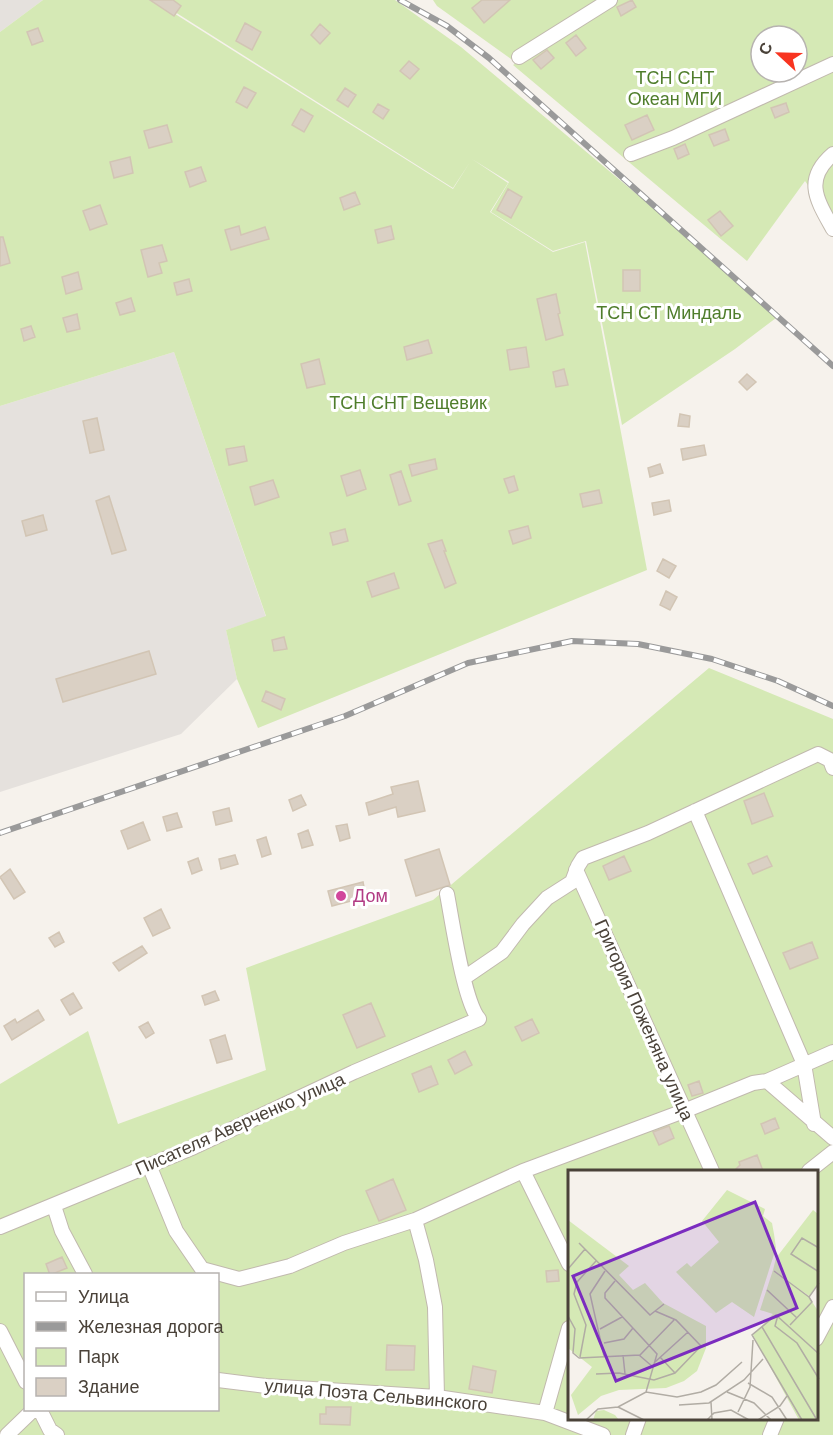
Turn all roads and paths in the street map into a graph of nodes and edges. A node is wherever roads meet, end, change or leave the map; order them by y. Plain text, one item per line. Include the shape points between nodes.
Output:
1 (610, 0) edge
2 (519, 57) dead end
3 (833, 64) edge
4 (631, 154) dead end
5 (833, 155) edge
6 (833, 229) edge
7 (831, 764) edge
8 (695, 811) junction
9 (576, 870) junction
10 (447, 894) dead end
11 (464, 978) junction
12 (833, 1052) edge
13 (804, 1064) junction
14 (766, 1081) junction
15 (684, 1112) junction
16 (814, 1124) junction
17 (833, 1138) edge
18 (833, 1152) edge
19 (149, 1165) junction
20 (712, 1170) edge
21 (810, 1170) edge
22 (523, 1171) junction
23 (54, 1206) junction
24 (414, 1220) junction
25 (0, 1227) edge
26 (568, 1262) edge
27 (200, 1272) edge
28 (84, 1273) edge
29 (219, 1275) edge
30 (833, 1307) edge
31 (0, 1331) edge
32 (568, 1332) edge
33 (818, 1334) edge
34 (24, 1378) edge
35 (219, 1380) edge
36 (437, 1397) junction
37 (32, 1411) edge
38 (40, 1411) edge
39 (545, 1413) junction
40 (639, 1420) edge
41 (777, 1420) edge
42 (7, 1435) edge
43 (57, 1435) edge
44 (603, 1435) edge
45 (633, 1435) edge
46 (770, 1435) edge

1 - 2 street
3 - 4 street
5 - 6 street via 824,162 814,186
7 - 8 street via 818,754
8 - 9 street via 583,858
8 - 13 street
9 - 11 street via 572,882 547,898 502,952
9 - 15 street, Григория Поженяна улица
10 - 11 street
11 - 19 street, Писателя Аверченко улица via 479,1019
12 - 13 street
13 - 14 street
13 - 16 street
14 - 15 street
14 - 16 street
15 - 20 street, Григория Поженяна улица
15 - 22 street
16 - 17 street
18 - 21 street
19 - 23 street, Писателя Аверченко улица
19 - 27 street via 176,1230
22 - 24 street
22 - 26 street
23 - 25 street, Писателя Аверченко улица
23 - 28 street
24 - 29 street via 290,1266 239,1279
24 - 36 street via 435,1307
30 - 33 street
31 - 34 street
32 - 39 street
35 - 36 street, улица Поэта Сельвинского
36 - 39 street, улица Поэта Сельвинского
37 - 42 street
38 - 43 street
39 - 44 street, улица Поэта Сельвинского
40 - 45 street
41 - 46 street

